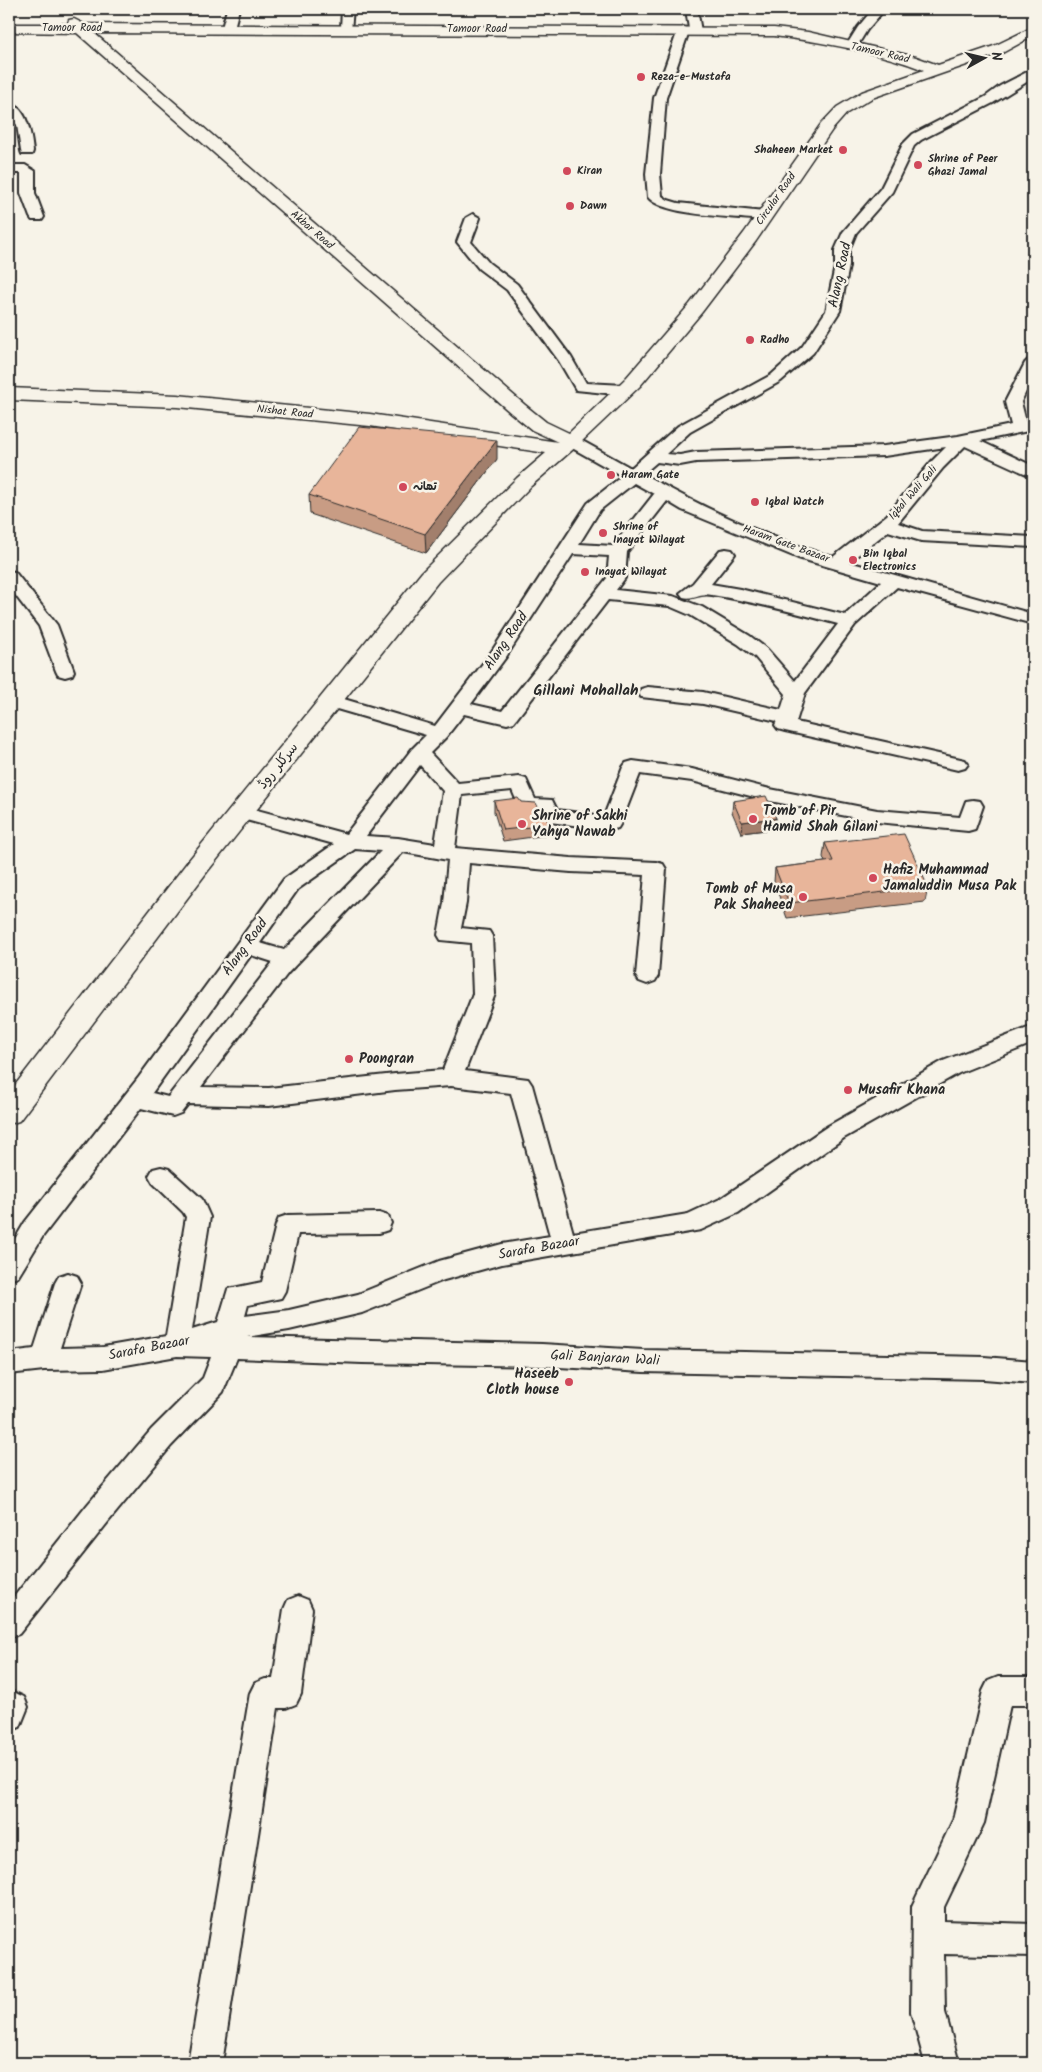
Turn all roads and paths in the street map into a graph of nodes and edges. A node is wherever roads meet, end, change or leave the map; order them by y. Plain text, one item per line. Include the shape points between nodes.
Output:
1 (60, 9) edge
2 (234, 9) edge
3 (347, 9) edge
4 (691, 9) edge
5 (879, 9) edge
6 (9, 28) edge
7 (79, 28) junction
8 (228, 28) junction
9 (347, 28) junction
10 (690, 30) junction
11 (1033, 31) edge
12 (852, 46) junction
13 (940, 71) junction
14 (1033, 73) edge
15 (9, 107) edge
16 (26, 151) dead end
17 (9, 169) edge
18 (764, 216) junction
19 (37, 217) dead end
20 (474, 218) dead end
21 (1033, 363) edge
22 (625, 390) junction
23 (9, 394) edge
24 (1026, 426) edge
25 (963, 439) junction
26 (566, 445) junction
27 (654, 457) junction
28 (1033, 472) edge
29 (633, 475) junction
30 (664, 493) junction
31 (885, 525) junction
32 (1033, 542) edge
33 (568, 548) junction
34 (618, 552) junction
35 (726, 554) dead end
36 (837, 563) junction
37 (9, 576) edge
38 (894, 580) junction
39 (699, 587) junction
40 (604, 594) junction
41 (674, 601) junction
42 (1033, 619) edge
43 (849, 621) junction
44 (64, 671) dead end
45 (648, 693) dead end
46 (796, 693) junction
47 (330, 701) junction
48 (459, 707) junction
49 (787, 717) junction
50 (439, 733) junction
51 (419, 753) junction
52 (958, 764) dead end
53 (452, 790) junction
54 (973, 806) dead end
55 (242, 812) junction
56 (351, 842) junction
57 (398, 845) junction
58 (452, 854) junction
59 (246, 946) junction
60 (288, 959) junction
61 (647, 976) dead end
62 (1033, 1034) edge
63 (451, 1078) junction
64 (182, 1095) junction
65 (135, 1098) junction
66 (9, 1113) edge
67 (161, 1176) dead end
68 (379, 1223) dead end
69 (564, 1243) junction
70 (9, 1270) edge
71 (68, 1283) dead end
72 (229, 1338) junction
73 (177, 1345) junction
74 (44, 1359) junction
75 (9, 1362) edge
76 (1033, 1372) edge
77 (298, 1609) dead end
78 (9, 1625) edge
79 (1033, 1691) edge
80 (9, 1704) edge
81 (9, 1718) edge
82 (929, 1936) junction
83 (1033, 1940) edge
84 (205, 2063) edge
85 (942, 2063) edge

1 - 7 main road, Akbar Road
2 - 8 street
3 - 9 street
4 - 10 street
5 - 12 street
6 - 7 main road, Tamoor Road
7 - 8 main road, Tamoor Road
7 - 26 main road, Akbar Road via 518,409
8 - 9 main road, Tamoor Road
9 - 10 main road, Tamoor Road
10 - 12 main road, Tamoor Road via 774,32
10 - 18 street via 660,98 653,174 655,198 677,207
11 - 13 main road, Circular Road via 999,49
12 - 13 main road, Tamoor Road via 916,61
13 - 18 main road, Circular Road via 867,95 842,110 826,127
14 - 27 street, Alang Road via 909,144 887,189 850,232 842,250 833,311 808,350 776,378 684,429
15 - 16 street via 23,124
17 - 19 street via 25,168 28,171 28,193
18 - 22 main road, Circular Road via 696,308
20 - 22 street via 464,242 484,266 512,287 582,387
21 - 24 street via 1013,402
22 - 26 main road, Circular Road
23 - 26 main road, Nishat Road via 177,401 360,419
24 - 25 street
25 - 27 street via 884,451 680,460
25 - 28 street
25 - 31 street, Iqbal Wali Gali
26 - 29 street, Haram Gate Bazaar
26 - 47 main road, سرکلر روڈ via 524,482 430,577
27 - 29 street, Alang Road
29 - 30 street, Haram Gate Bazaar
29 - 33 street, Alang Road via 594,506
30 - 34 street
30 - 36 street, Haram Gate Bazaar via 795,550
31 - 32 street via 921,536
31 - 36 street, Iqbal Wali Gali
33 - 34 street
33 - 48 street, Alang Road via 497,657
34 - 40 street via 616,578
35 - 39 street
36 - 38 street, Haram Gate Bazaar
37 - 44 street via 48,625
38 - 42 street, Haram Gate Bazaar
38 - 43 street
39 - 41 street
39 - 43 street
40 - 41 street
40 - 48 street via 507,718
41 - 46 street via 744,640 761,653
43 - 46 street
45 - 49 street via 703,698
46 - 49 street
47 - 50 street
47 - 55 main road, سرکلر روڈ
48 - 50 street, Alang Road
49 - 52 street via 785,725
50 - 51 street, Alang Road
51 - 53 street
51 - 56 street, Alang Road
53 - 54 street via 518,783 528,806 545,805 549,816 611,823 633,767 692,775 770,795 877,816 968,824
53 - 58 street
55 - 56 street
55 - 66 main road, سرکلر روڈ
56 - 57 street
56 - 59 street, Alang Road via 291,884
57 - 58 street
57 - 60 street
58 - 61 street via 656,869
58 - 63 street via 455,903 449,934 481,936 484,994
59 - 60 street
59 - 65 street, Alang Road
60 - 64 street
62 - 69 street, Sarafa Bazaar via 951,1067 836,1132 729,1206 692,1223
63 - 64 street via 269,1097
63 - 69 street via 520,1085
64 - 65 street via 173,1107
65 - 70 street, Alang Road via 34,1229
67 - 73 street via 193,1206 198,1217
68 - 72 street via 288,1225 272,1291 238,1296
69 - 72 street, Sarafa Bazaar via 502,1254 439,1271 362,1303
71 - 74 street
72 - 73 street, Gali Banjaran Wali
72 - 76 street, Gali Banjaran Wali via 372,1352 984,1368
72 - 78 street via 214,1384 161,1438
73 - 74 street, Sarafa Bazaar via 103,1358
74 - 75 street, Sarafa Bazaar
77 - 84 street via 286,1694 265,1693
79 - 82 street via 998,1691 968,1822 928,1906
80 - 81 street via 13,1707
82 - 83 street
82 - 85 street via 928,2012

